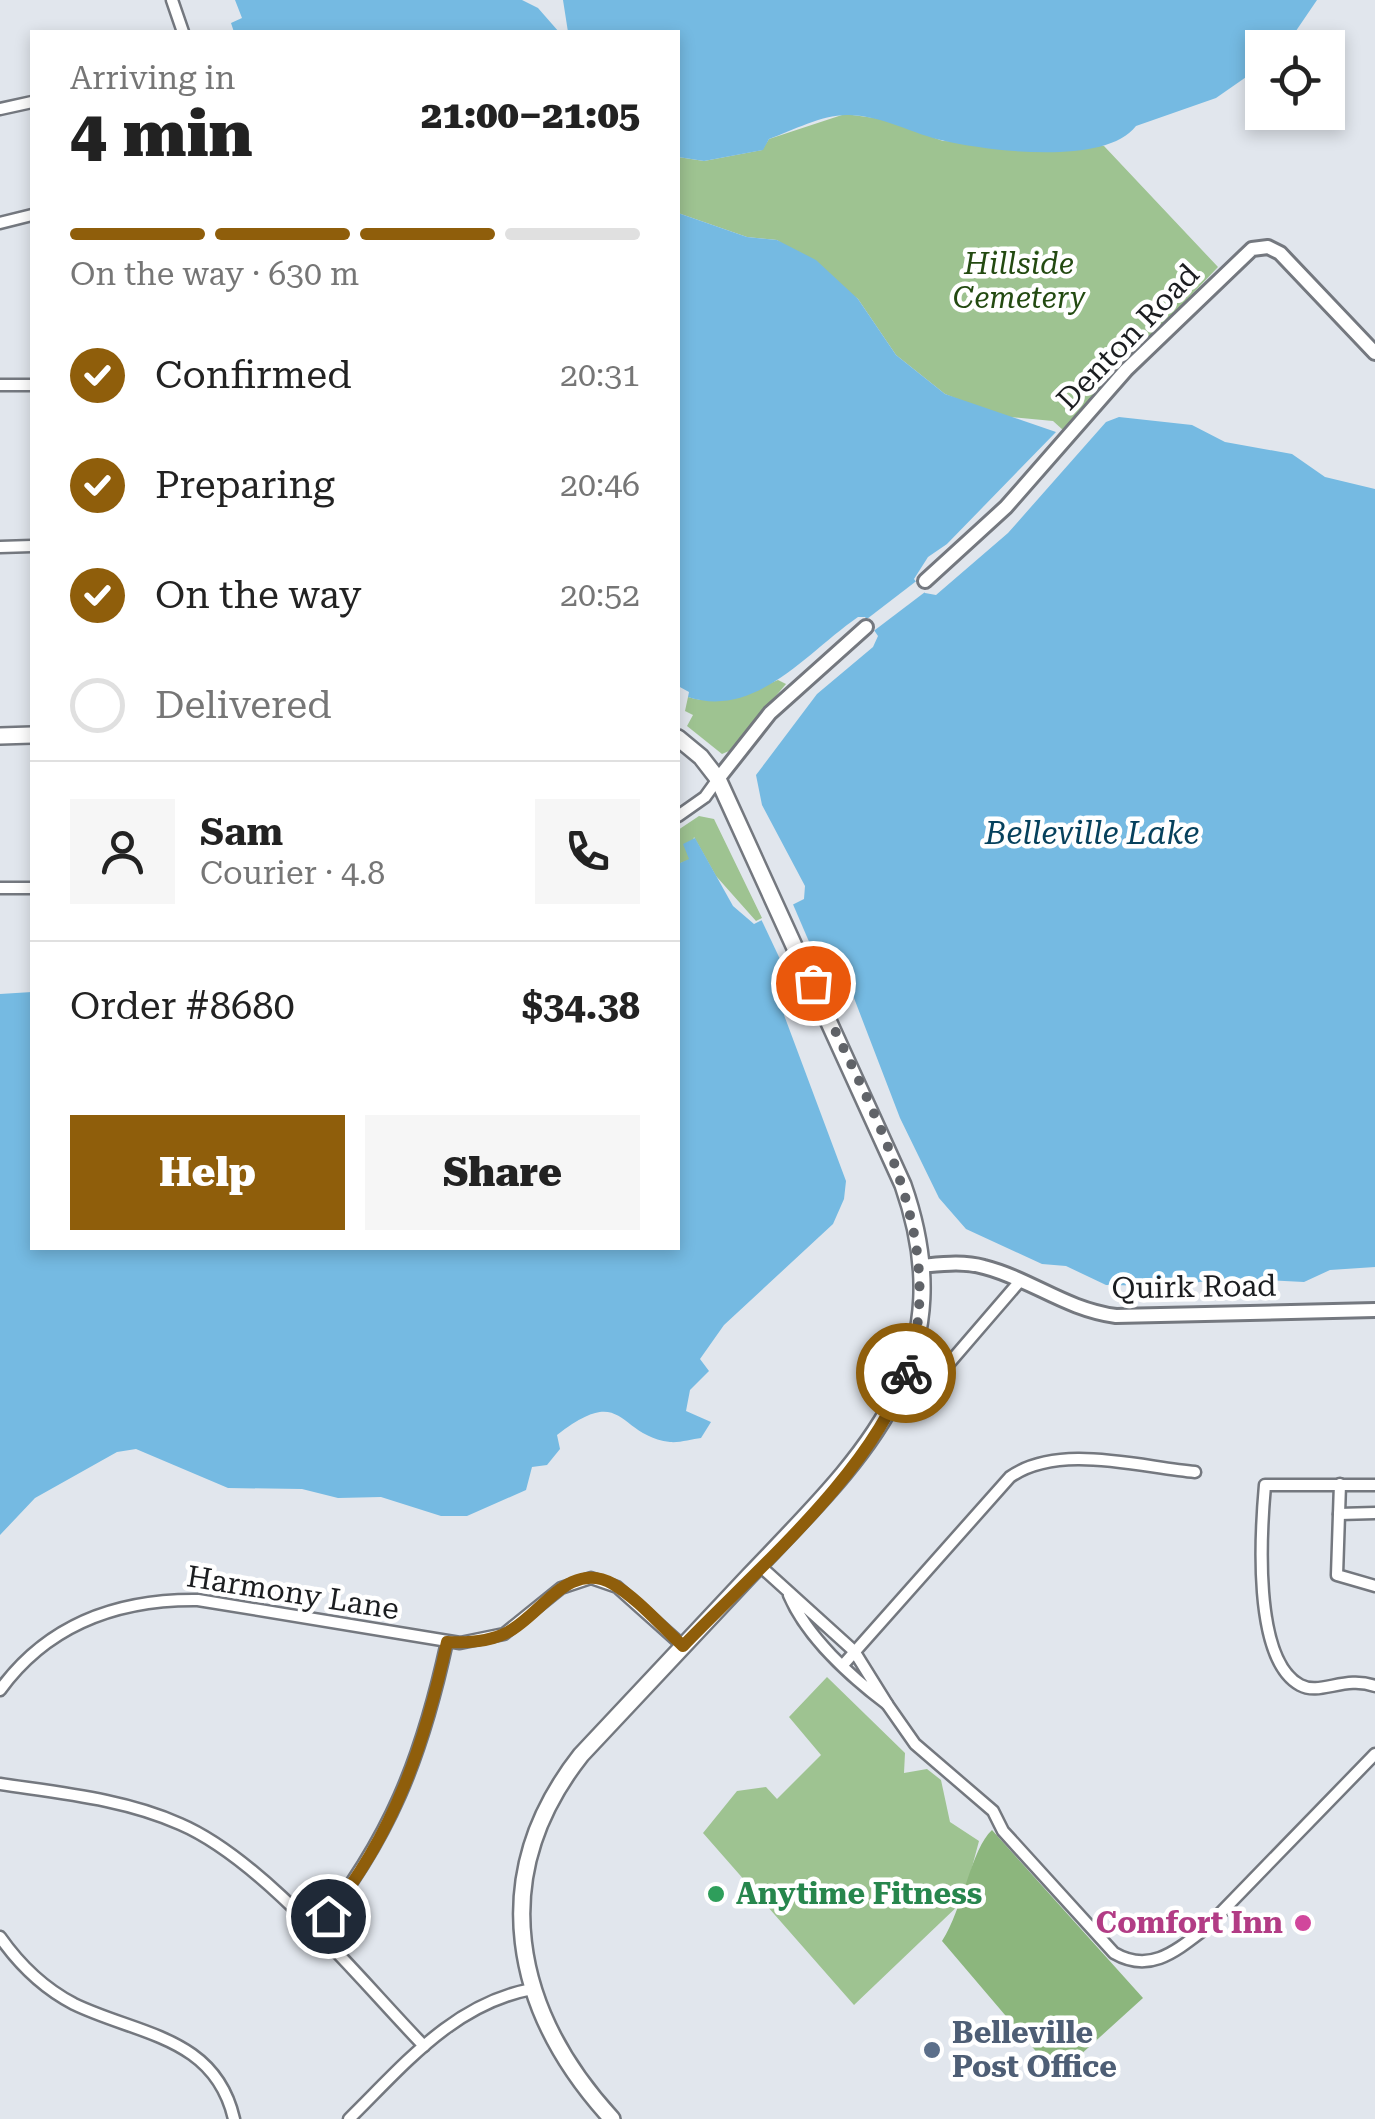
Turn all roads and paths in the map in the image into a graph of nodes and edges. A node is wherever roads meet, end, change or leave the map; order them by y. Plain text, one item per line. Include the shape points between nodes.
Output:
1 (172, 0) edge
2 (182, 30) edge
3 (30, 102) edge
4 (0, 109) edge
5 (30, 215) edge
6 (0, 223) edge
7 (1375, 353) edge
8 (0, 385) edge
9 (30, 385) edge
10 (30, 546) edge
11 (0, 547) edge
12 (925, 581) dead end
13 (866, 627) dead end
14 (30, 735) edge
15 (0, 736) edge
16 (682, 742) edge
17 (718, 779) junction
18 (680, 815) edge
19 (0, 888) edge
20 (30, 888) edge
21 (921, 1266) junction
22 (1020, 1281) junction
23 (1375, 1310) edge
24 (933, 1382) dead end
25 (1195, 1472) dead end
26 (1340, 1484) junction
27 (1375, 1484) edge
28 (1375, 1513) edge
29 (1340, 1514) junction
30 (760, 1565) junction
31 (1375, 1586) edge
32 (789, 1595) junction
33 (447, 1642) junction
34 (683, 1646) junction
35 (854, 1651) junction
36 (842, 1664) junction
37 (1375, 1686) edge
38 (0, 1690) edge
39 (888, 1704) junction
40 (1375, 1754) edge
41 (0, 1784) edge
42 (314, 1932) junction
43 (0, 1937) edge
44 (532, 1989) junction
45 (424, 2046) junction
46 (234, 2119) edge
47 (349, 2119) edge
48 (612, 2119) edge

1 - 2 street
3 - 4 street
5 - 6 street
7 - 12 street, Denton Road via 1280,253 1252,249 1126,370 1006,508
8 - 9 street
10 - 11 street
13 - 17 street via 770,713
14 - 15 main road
16 - 17 main road
17 - 18 street
17 - 21 main road via 902,1185
19 - 20 street
21 - 22 street, Quirk Road via 970,1264
21 - 30 main road via 916,1338 888,1414 860,1457
22 - 23 street, Quirk Road via 1085,1312 1116,1316
22 - 24 street
25 - 35 street via 1065,1460 1026,1466
26 - 27 street
26 - 29 street
26 - 37 street via 1265,1485 1261,1598 1278,1656 1294,1681 1312,1689 1351,1680
28 - 29 street
29 - 31 street via 1338,1576
30 - 32 street
30 - 34 main road
32 - 35 street
32 - 36 street
33 - 34 street, Harmony Lane via 504,1634 561,1588 591,1578 617,1587
33 - 38 street, Harmony Lane via 198,1600 155,1600 62,1631
33 - 42 street via 426,1735 402,1796 362,1870
34 - 44 main road via 581,1755 543,1816 522,1901
35 - 36 street
35 - 39 street
36 - 39 street
39 - 40 street via 915,1744 992,1811 1114,1953 1132,1964 1174,1952 1206,1928
41 - 42 street via 125,1806 180,1824 242,1862
42 - 45 street
43 - 46 street via 34,1976 67,2000 168,2037 199,2057 224,2090
44 - 45 street via 474,2007
44 - 48 main road via 554,2044
45 - 47 street

